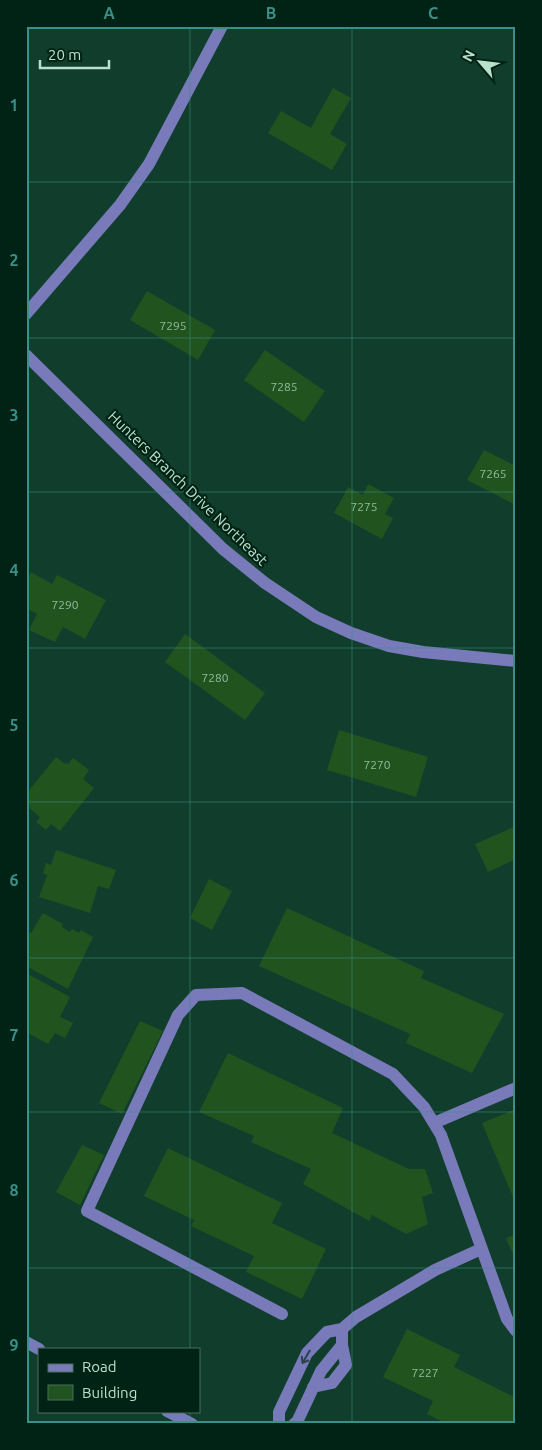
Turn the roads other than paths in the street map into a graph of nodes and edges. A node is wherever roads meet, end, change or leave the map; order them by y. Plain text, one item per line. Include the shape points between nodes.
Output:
1 (222, 26) edge
2 (26, 314) edge
3 (26, 355) edge
4 (516, 661) edge
5 (516, 1088) edge
6 (434, 1123) junction
7 (481, 1249) junction
8 (282, 1314) dead end
9 (514, 1326) edge
10 (342, 1329) junction
11 (26, 1342) edge
12 (38, 1348) edge
13 (169, 1412) edge
14 (192, 1424) edge
15 (279, 1424) edge
16 (294, 1424) edge

1 - 2 street via 148,164 120,206
3 - 4 street, Hunters Branch Drive Northeast via 223,549 264,583 316,617 389,646
5 - 6 street
6 - 7 street
6 - 8 street via 424,1107 393,1074 242,993 196,995 178,1015 87,1211
7 - 9 street via 507,1319
7 - 10 street via 435,1270 356,1317
10 -> 15 street via 327,1332 307,1353 279,1412
10 - 16 street via 342,1344 321,1371
11 - 12 street
13 - 14 street

